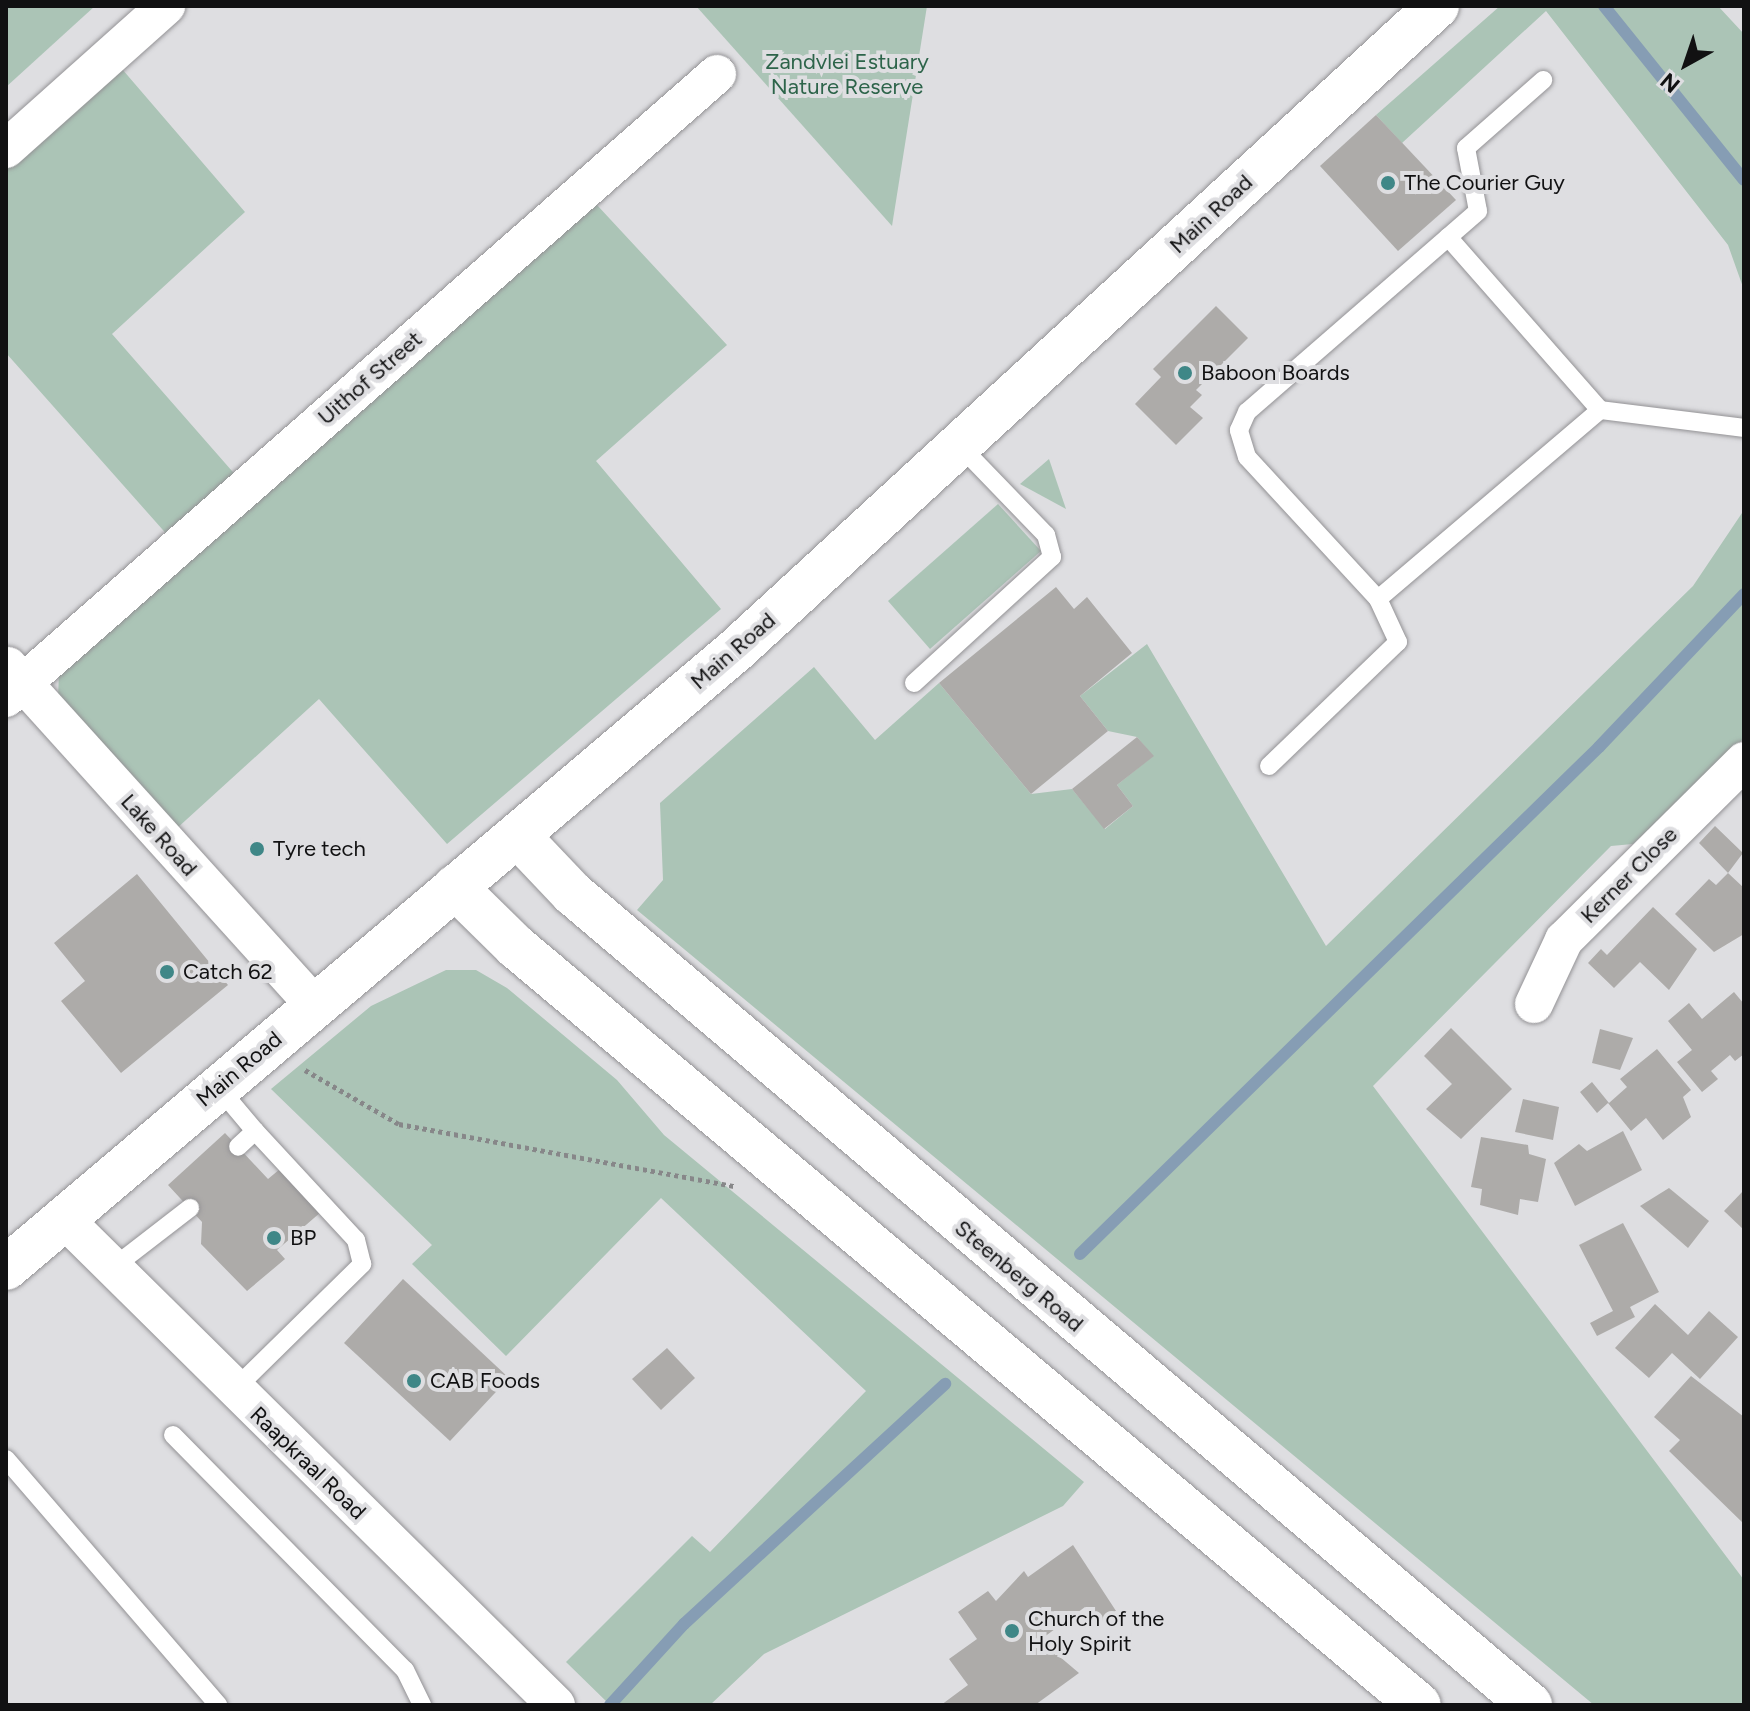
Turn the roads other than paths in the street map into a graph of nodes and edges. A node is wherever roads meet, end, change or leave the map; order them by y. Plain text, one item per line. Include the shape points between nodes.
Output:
1 (166, 6) edge
2 (1437, 6) edge
3 (717, 74) dead end
4 (1543, 80) dead end
5 (6, 149) edge
6 (1448, 237) junction
7 (1600, 410) junction
8 (1744, 428) edge
9 (960, 446) junction
10 (1378, 599) junction
11 (12, 681) edge
12 (914, 683) dead end
13 (1744, 761) edge
14 (1269, 766) dead end
15 (518, 836) junction
16 (455, 887) junction
17 (1534, 1004) dead end
18 (314, 1005) junction
19 (218, 1087) junction
20 (255, 1131) junction
21 (238, 1147) dead end
22 (190, 1208) dead end
23 (63, 1218) junction
24 (6, 1268) edge
25 (111, 1269) junction
26 (234, 1390) junction
27 (173, 1435) dead end
28 (6, 1459) edge
29 (539, 1699) edge
30 (218, 1705) edge
31 (422, 1705) edge
32 (1419, 1705) edge
33 (1530, 1705) edge

1 - 5 street
2 - 9 main road, Main Road
3 - 11 street, Uithof Street
4 - 6 lane via 1466,148 1466,176 1480,200
6 - 7 lane
6 - 10 lane via 1247,412 1239,430 1247,457
7 - 8 lane
7 - 10 lane
9 - 12 lane via 1046,535 1052,557
9 - 15 main road, Main Road
10 - 14 lane via 1397,628 1392,655
11 - 18 street, Lake Road
13 - 17 street, Kerner Close via 1564,940
15 - 16 main road, Main Road
15 - 33 main road, Steenberg Road via 572,893
16 - 18 main road, Main Road
16 - 32 main road via 515,946
18 - 19 main road, Main Road
19 - 20 lane
19 - 23 main road, Main Road
20 - 21 lane
20 - 26 lane via 356,1240 362,1264
22 - 25 lane
23 - 24 main road, Main Road
23 - 25 street, Raapkraal Road
25 - 26 street, Raapkraal Road
26 - 29 street, Raapkraal Road
27 - 31 lane via 405,1670
28 - 30 lane

